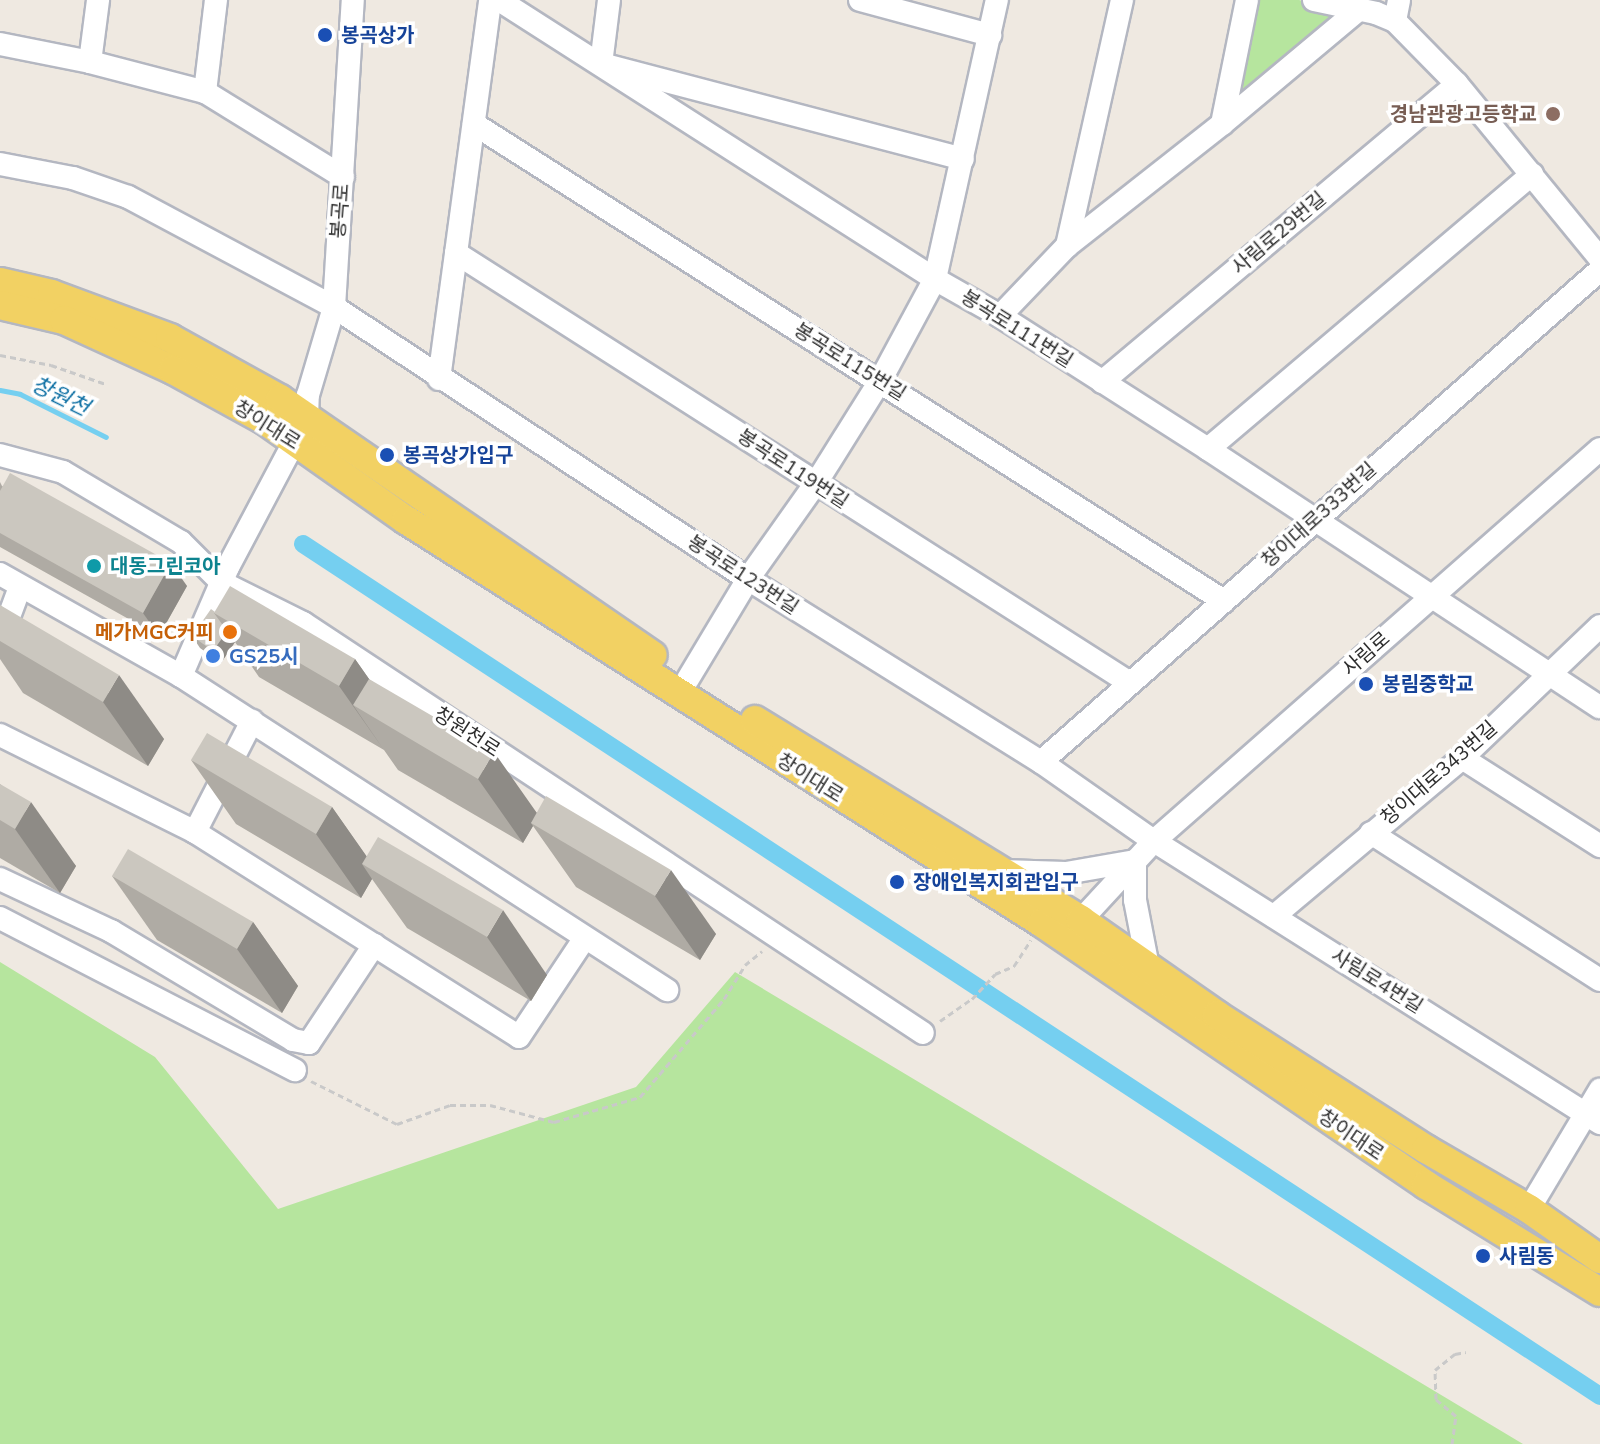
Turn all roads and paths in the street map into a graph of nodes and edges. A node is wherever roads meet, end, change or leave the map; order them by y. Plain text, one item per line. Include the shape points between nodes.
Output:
1 (98, 0) edge
2 (216, 0) edge
3 (353, 0) edge
4 (490, 0) edge
5 (499, 0) edge
6 (609, 0) edge
7 (860, 0) edge
8 (997, 0) edge
9 (1122, 0) edge
10 (1247, 0) edge
11 (1314, 0) edge
12 (1397, 10) edge
13 (1357, 11) junction
14 (990, 35) junction
15 (0, 44) edge
16 (90, 62) junction
17 (601, 64) junction
18 (1457, 84) junction
19 (205, 92) junction
20 (474, 124) junction
21 (1222, 124) junction
22 (963, 159) junction
23 (0, 164) edge
24 (1532, 174) junction
25 (343, 177) junction
26 (1067, 246) junction
27 (456, 253) junction
28 (1600, 259) edge
29 (1600, 270) edge
30 (935, 279) junction
31 (0, 282) edge
32 (0, 305) edge
33 (334, 307) junction
34 (1000, 316) junction
35 (0, 355) edge
36 (439, 379) junction
37 (880, 381) junction
38 (1102, 382) junction
39 (106, 384) dead end
40 (301, 429) junction
41 (1208, 449) junction
42 (1600, 449) edge
43 (0, 455) edge
44 (816, 483) junction
45 (1313, 519) junction
46 (0, 574) edge
47 (224, 575) junction
48 (748, 579) junction
49 (20, 587) junction
50 (1434, 594) junction
51 (1224, 601) junction
52 (1600, 626) edge
53 (0, 641) edge
54 (1547, 673) junction
55 (181, 676) junction
56 (688, 679) junction
57 (1130, 683) junction
58 (1600, 707) edge
59 (252, 721) junction
60 (0, 735) edge
61 (1462, 758) junction
62 (1041, 762) junction
63 (195, 832) junction
64 (1371, 833) junction
65 (1154, 841) junction
66 (1600, 846) edge
67 (1135, 861) junction
68 (1002, 871) junction
69 (0, 879) edge
70 (1274, 916) junction
71 (0, 918) edge
72 (1074, 930) junction
73 (584, 939) junction
74 (374, 945) junction
75 (789, 945) junction
76 (1014, 966) dead end
77 (1148, 967) junction
78 (1600, 980) edge
79 (667, 990) dead end
80 (945, 1017) dead end
81 (923, 1033) dead end
82 (295, 1070) joint
83 (1600, 1090) edge
84 (1593, 1118) edge
85 (1529, 1209) junction
86 (1600, 1259) edge
87 (1600, 1292) edge
88 (1466, 1352) dead end
89 (1452, 1444) edge

1 - 16 street
2 - 19 street
3 - 25 street, 봉곡로
4 - 20 street
5 - 17 street, 봉곡로111번길
6 - 17 street
7 - 14 street
8 - 14 street
9 - 26 street
10 - 21 street
11 - 13 street
12 - 13 street
12 - 18 street
13 - 21 street
14 - 22 street
15 - 16 street
16 - 19 street
17 - 22 street
17 - 30 street, 봉곡로111번길
18 - 24 street
18 - 38 street, 사림로29번길
19 - 25 street
20 - 27 street
20 - 37 street, 봉곡로115번길
21 - 26 street
22 - 30 street
23 - 33 street, 봉곡로123번길 via 73,178 128,197
24 - 28 street
24 - 41 street
25 - 33 street, 봉곡로
26 - 34 street
27 - 36 street
27 - 44 street, 봉곡로119번길
29 - 45 street, 창이대로333번길
30 - 34 street, 봉곡로111번길
30 - 37 street
31 - 40 main road, 창이대로 via 52,294 170,338
32 - 40 main road, 창이대로 via 64,320
33 - 36 street, 봉곡로123번길
33 - 40 street, 봉곡로
34 - 38 street, 봉곡로111번길
35 - 39 path
36 - 48 street, 봉곡로123번길
37 - 44 street
37 - 51 street, 봉곡로115번길
38 - 41 street, 봉곡로111번길
40 - 47 street, 봉곡로
40 - 56 main road, 창이대로 via 336,441
40 - 72 main road, 창이대로 via 406,520
41 - 45 street, 봉곡로111번길
42 - 50 street, 사림로
43 - 47 street, 창원천로 via 63,472 181,542
44 - 48 street
44 - 57 street, 봉곡로119번길
45 - 50 street, 봉곡로111번길
45 - 51 street, 창이대로333번길
46 - 49 street
47 - 55 street, 봉곡로
47 - 75 street, 창원천로
48 - 56 street
48 - 62 street, 봉곡로123번길
49 - 53 street
49 - 55 street
50 - 54 street, 봉곡로111번길
50 - 65 street, 사림로
51 - 57 street, 창이대로333번길
52 - 54 street, 창이대로343번길
54 - 58 street, 봉곡로111번길
54 - 61 street, 창이대로343번길
55 - 59 street
56 - 68 main road, 창이대로
57 - 62 street, 창이대로333번길
59 - 63 street
59 - 73 street
60 - 63 street
61 - 64 street, 창이대로343번길
61 - 66 street
62 - 65 street, 봉곡로123번길
63 - 74 street
64 - 70 street, 창이대로343번길
64 - 78 street
65 - 67 street, 사림로
65 - 70 street, 사림로4번길
67 - 68 street via 1066,873
67 - 72 street, 사림로
67 - 77 street via 1135,900
68 - 72 main road, 창이대로
69 - 74 street via 111,931 293,1040 309,1043
70 - 84 street, 사림로4번길
71 - 82 street
72 - 77 main road, 창이대로
72 - 87 main road, 창이대로 via 1426,1185
73 - 74 street via 519,1037
73 - 79 street
75 - 81 street, 창원천로
75 - 82 path via 759,951 745,965 724,999 640,1097 554,1122 490,1105 450,1105 397,1124
76 - 80 path via 995,974
77 - 85 main road, 창이대로 via 1426,1149
83 - 84 street
84 - 85 street
85 - 86 main road, 창이대로
88 - 89 path via 1435,1370 1436,1399 1456,1416

